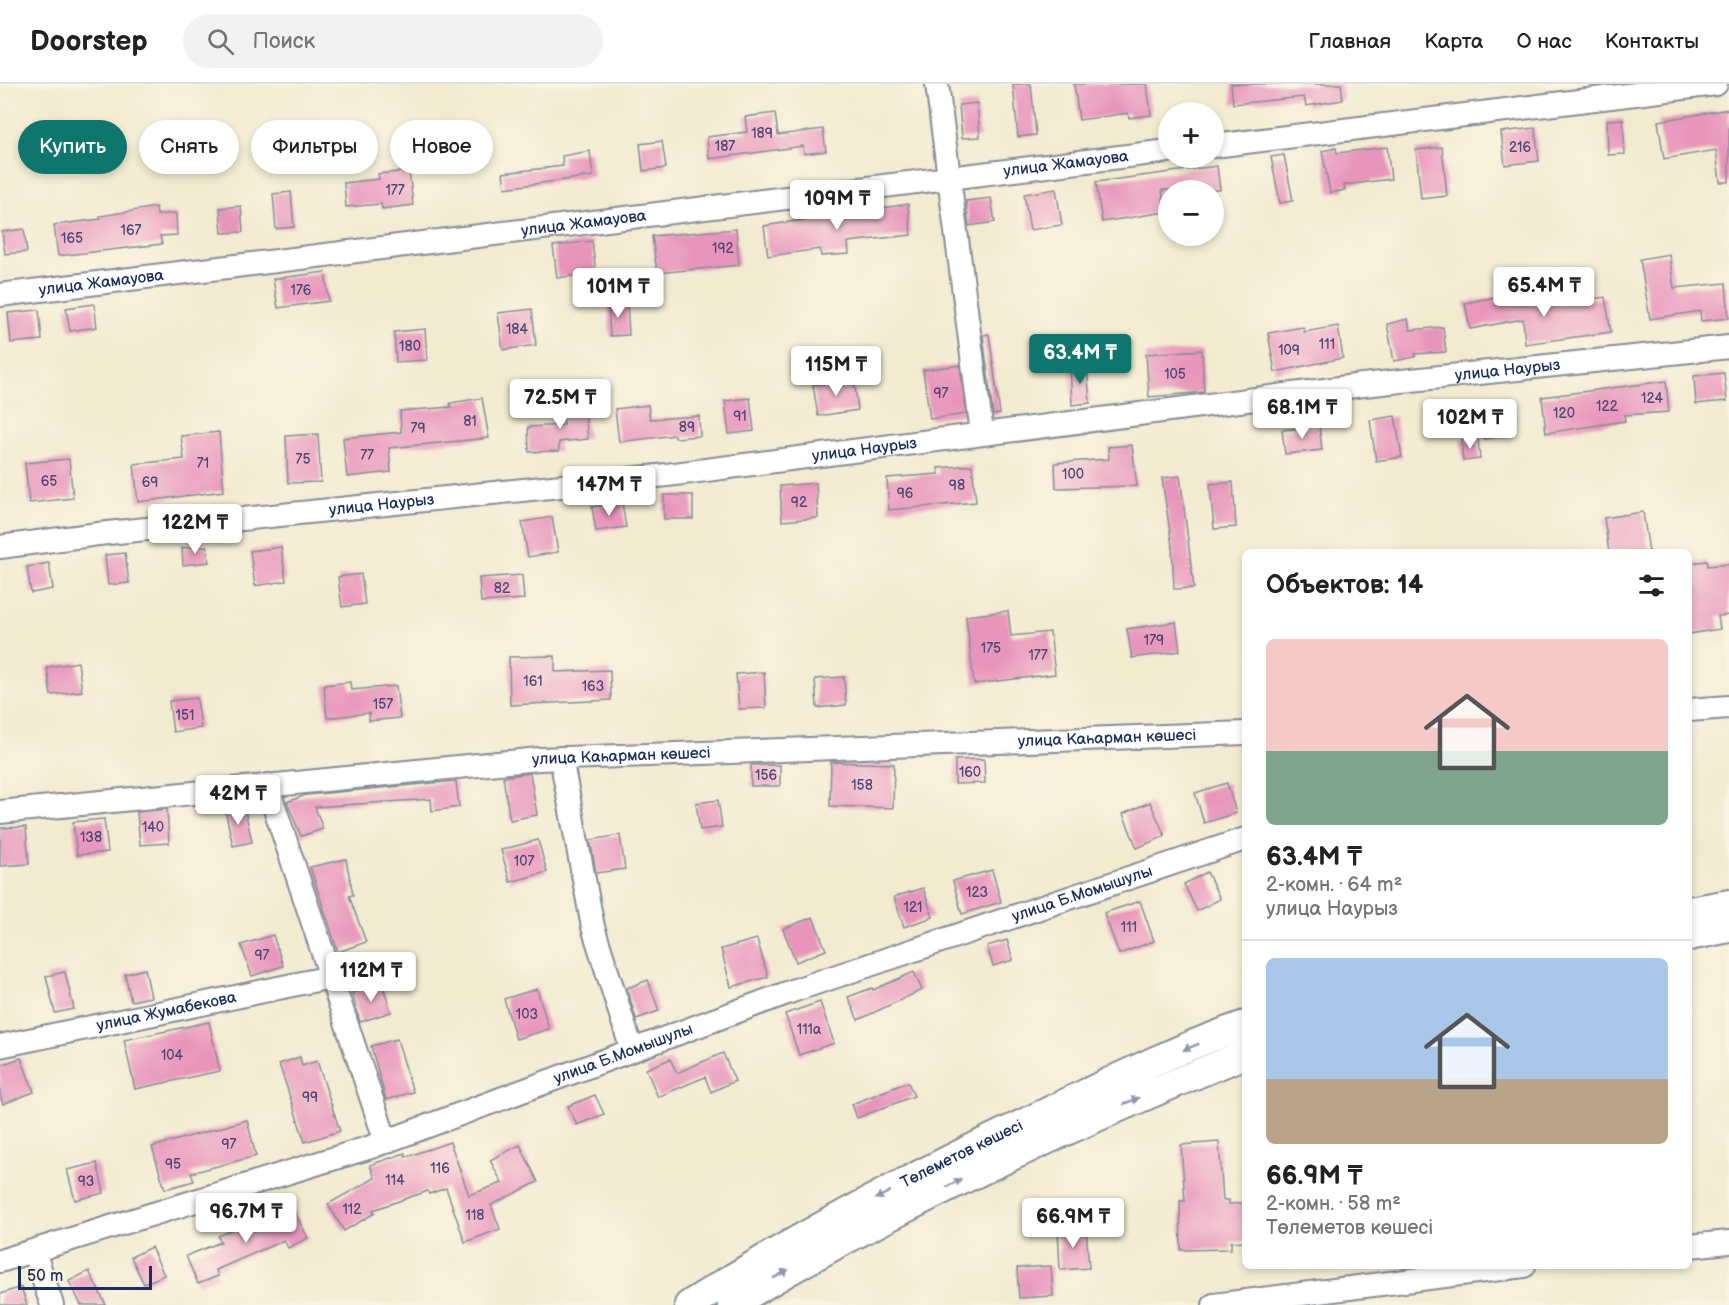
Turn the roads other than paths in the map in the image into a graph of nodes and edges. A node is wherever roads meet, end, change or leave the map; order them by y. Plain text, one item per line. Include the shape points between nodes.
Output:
1 (937, 84) edge
2 (1716, 84) edge
3 (1224, 145) edge
4 (1158, 152) edge
5 (948, 178) junction
6 (0, 295) edge
7 (1729, 347) edge
8 (982, 433) junction
9 (0, 547) edge
10 (1729, 707) edge
11 (1692, 710) edge
12 (1242, 734) edge
13 (561, 758) junction
14 (267, 785) junction
15 (0, 812) edge
16 (1242, 840) edge
17 (1729, 904) edge
18 (1692, 910) edge
19 (1729, 928) edge
20 (1692, 935) edge
21 (331, 977) junction
22 (1242, 1026) edge
23 (0, 1047) edge
24 (632, 1050) junction
25 (1242, 1055) edge
26 (386, 1142) junction
27 (1729, 1242) edge
28 (1692, 1246) edge
29 (34, 1251) junction
30 (0, 1261) edge
31 (1500, 1269) edge
32 (52, 1305) edge
33 (689, 1305) edge
34 (732, 1305) edge
35 (1214, 1305) edge

1 - 5 street
2 - 3 street
4 - 5 street, улица Жамауова
5 - 6 street, улица Жамауова
5 - 8 street
7 - 8 street, улица Наурыз via 1363,385
8 - 9 street, улица Наурыз via 667,475
10 - 11 street
12 - 13 street, улица Каһарман көшесі
13 - 14 street, улица Каһарман көшесі
13 - 24 street via 593,927
14 - 15 street, улица Каһарман көшесі
14 - 21 street
16 - 24 street, улица Б.Момышулы via 795,990
17 - 18 main road
19 - 20 main road
21 - 23 street, улица Жумабекова
21 - 26 street
22 -> 33 main road, Төлеметов көшесі via 974,1147 757,1261
24 - 26 street, улица Б.Момышулы
34 -> 25 main road, Төлеметов көшесі via 837,1243 988,1166
26 - 29 street, улица Б.Момышулы
27 - 28 street
29 - 30 street, улица Б.Момышулы
29 - 32 street
31 - 35 street

